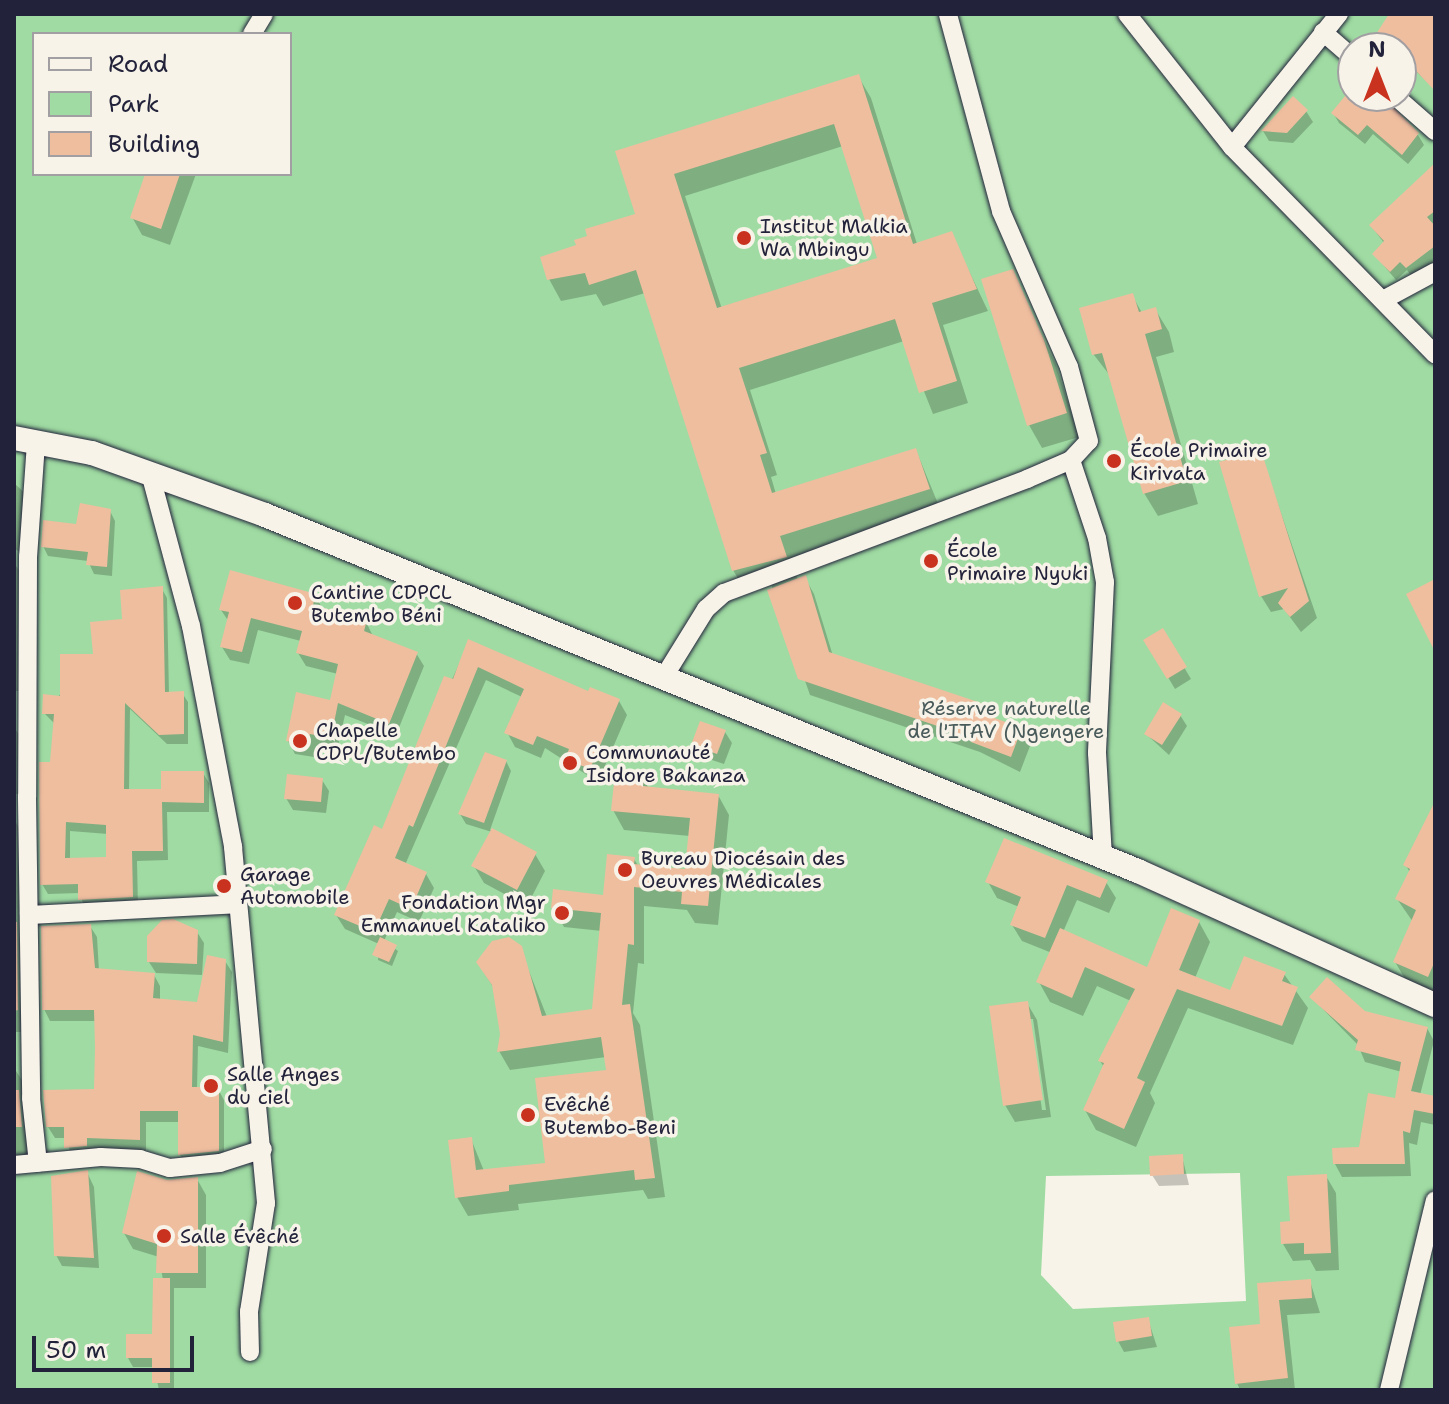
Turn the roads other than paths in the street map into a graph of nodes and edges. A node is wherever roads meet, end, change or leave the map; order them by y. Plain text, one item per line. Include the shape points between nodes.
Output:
1 (264, 14) edge
2 (948, 14) edge
3 (1127, 14) edge
4 (1339, 14) edge
5 (253, 32) edge
6 (1323, 32) junction
7 (1337, 44) edge
8 (1413, 112) edge
9 (1435, 131) edge
10 (1232, 147) junction
11 (1435, 272) edge
12 (1383, 300) junction
13 (1435, 354) edge
14 (25, 440) edge
15 (1071, 460) junction
16 (150, 473) junction
17 (662, 680) junction
18 (1103, 857) junction
19 (237, 904) junction
20 (29, 915) junction
21 (1435, 1005) edge
22 (22, 1025) edge
23 (263, 1149) junction
24 (38, 1163) junction
25 (14, 1165) edge
26 (1435, 1200) edge
27 (250, 1352) dead end
28 (1389, 1390) edge

1 - 5 street
2 - 15 street via 1001,211 1089,426 1089,441
3 - 10 street
4 - 6 street
6 - 7 street
6 - 10 street
8 - 9 street
10 - 12 street
11 - 12 street
12 - 13 street
14 - 16 street via 92,453
14 - 20 street
15 - 17 street via 724,593 706,609
15 - 18 street via 1097,538 1105,582 1097,753
16 - 17 street
16 - 19 street via 207,704 233,847
17 - 18 street
18 - 21 street
19 - 20 street
19 - 23 street
20 - 22 street
22 - 24 street
23 - 24 street via 220,1163 170,1168 140,1159 101,1157
23 - 27 street via 266,1203 251,1293
24 - 25 street
26 - 28 street

